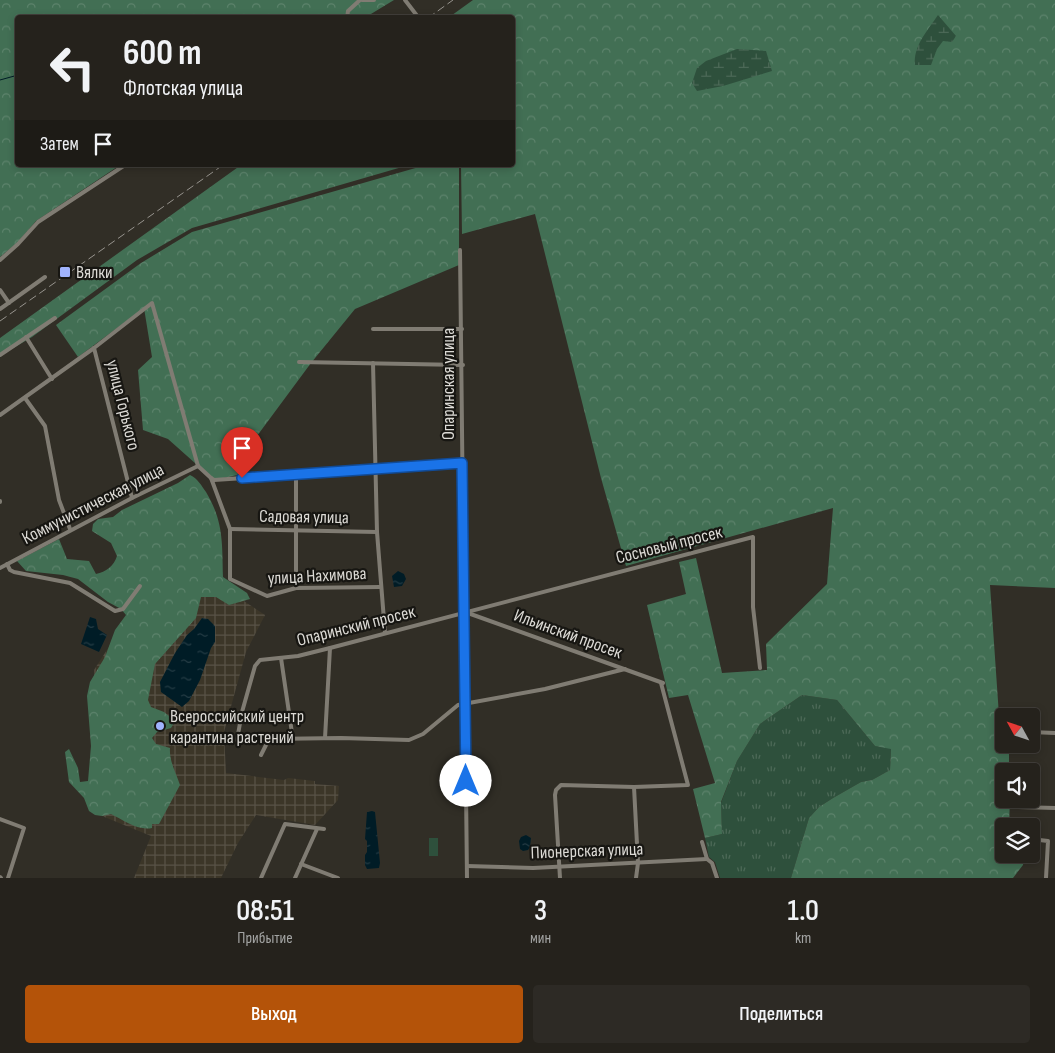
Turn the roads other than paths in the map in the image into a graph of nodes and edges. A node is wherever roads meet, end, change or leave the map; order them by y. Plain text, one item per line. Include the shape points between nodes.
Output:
1 (361, 0) edge
2 (374, 0) edge
3 (405, 0) edge
4 (347, 15) edge
5 (416, 15) edge
6 (122, 167) edge
7 (460, 250) dead end
8 (0, 260) edge
9 (45, 277) dead end
10 (0, 290) edge
11 (9, 303) junction
12 (0, 309) edge
13 (55, 318) dead end
14 (373, 328) dead end
15 (462, 330) junction
16 (26, 337) junction
17 (94, 348) junction
18 (0, 355) edge
19 (299, 362) dead end
20 (373, 363) junction
21 (463, 365) junction
22 (52, 379) junction
23 (25, 398) junction
24 (0, 415) edge
25 (462, 463) junction
26 (198, 466) junction
27 (376, 469) junction
28 (296, 474) junction
29 (211, 478) junction
30 (132, 498) junction
31 (70, 529) junction
32 (230, 529) junction
33 (296, 531) junction
34 (377, 532) junction
35 (6, 564) junction
36 (0, 568) edge
37 (140, 586) dead end
38 (380, 587) junction
39 (296, 588) junction
40 (465, 612) junction
41 (385, 633) junction
42 (330, 648) junction
43 (282, 658) junction
44 (760, 668) dead end
45 (625, 669) junction
46 (466, 704) junction
47 (1040, 732) edge
48 (1055, 733) edge
49 (325, 738) junction
50 (237, 740) dead end
51 (293, 740) junction
52 (261, 755) dead end
53 (634, 787) junction
54 (1040, 808) edge
55 (1055, 808) edge
56 (0, 819) edge
57 (317, 829) junction
58 (324, 829) dead end
59 (1040, 840) edge
60 (1048, 841) junction
61 (1055, 841) edge
62 (702, 842) dead end
63 (707, 859) junction
64 (638, 862) junction
65 (301, 864) junction
66 (467, 866) junction
67 (558, 866) junction
68 (8, 878) edge
69 (261, 878) edge
70 (295, 878) edge
71 (338, 878) edge
72 (467, 878) edge
73 (560, 878) edge
74 (636, 878) edge
75 (717, 878) edge
76 (1046, 878) edge

1 - 2 street
1 - 4 street
3 - 5 street
6 - 8 street via 38,222
7 - 15 street, Опаринская улица
9 - 11 street
10 - 11 street
11 - 12 street
13 - 16 street
14 - 15 street
15 - 21 street, Опаринская улица
16 - 18 street
16 - 22 street
17 - 22 street
17 - 26 street via 152,303
17 - 30 street, улица Горького
19 - 20 street
20 - 21 street
20 - 27 street
21 - 25 street, Опаринская улица
22 - 23 street
23 - 24 street
23 - 31 street via 45,426 59,500
25 - 27 street
25 - 40 street, Опаринская улица
26 - 29 street, улица Нахимова
26 - 30 street, Коммунистическая улица
27 - 28 street
27 - 34 street
28 - 29 street
28 - 33 street
29 - 32 street, улица Нахимова
30 - 31 street, Коммунистическая улица
31 - 35 street, Коммунистическая улица
32 - 33 street, Садовая улица
32 - 39 street, улица Нахимова via 230,579 267,596
33 - 34 street, Садовая улица
33 - 39 street
34 - 38 street
35 - 36 street, Коммунистическая улица
35 - 37 street via 14,572 70,583 115,611 122,609
38 - 39 street, улица Нахимова
38 - 41 street
40 - 41 street, Опаринский просек
40 - 44 street, Сосновый просек via 753,537 753,607
40 - 45 street, Ильинский просек
40 - 46 street, Опаринская улица
41 - 42 street, Опаринский просек
42 - 43 street, Опаринский просек
42 - 49 street
43 - 50 street, Опаринский просек via 260,660 255,666
43 - 51 street
45 - 46 street
45 - 53 street, Ильинский просек via 662,683 688,785
46 - 49 street via 458,705 423,734 409,740
46 - 66 street, Опаринская улица
47 - 48 street
49 - 51 street
51 - 52 street via 269,739
53 - 64 street
53 - 67 street via 560,785 555,795
54 - 55 street
56 - 68 street via 24,828
57 - 58 street
57 - 65 street
57 - 69 street via 285,824
59 - 60 street
60 - 61 street
60 - 76 street
62 - 63 street
63 - 64 street, Пионерская улица
63 - 75 street via 712,863
64 - 67 street, Пионерская улица
64 - 74 street
65 - 70 street
65 - 71 street
66 - 67 street, Пионерская улица
66 - 72 street, Опаринская улица
67 - 73 street

